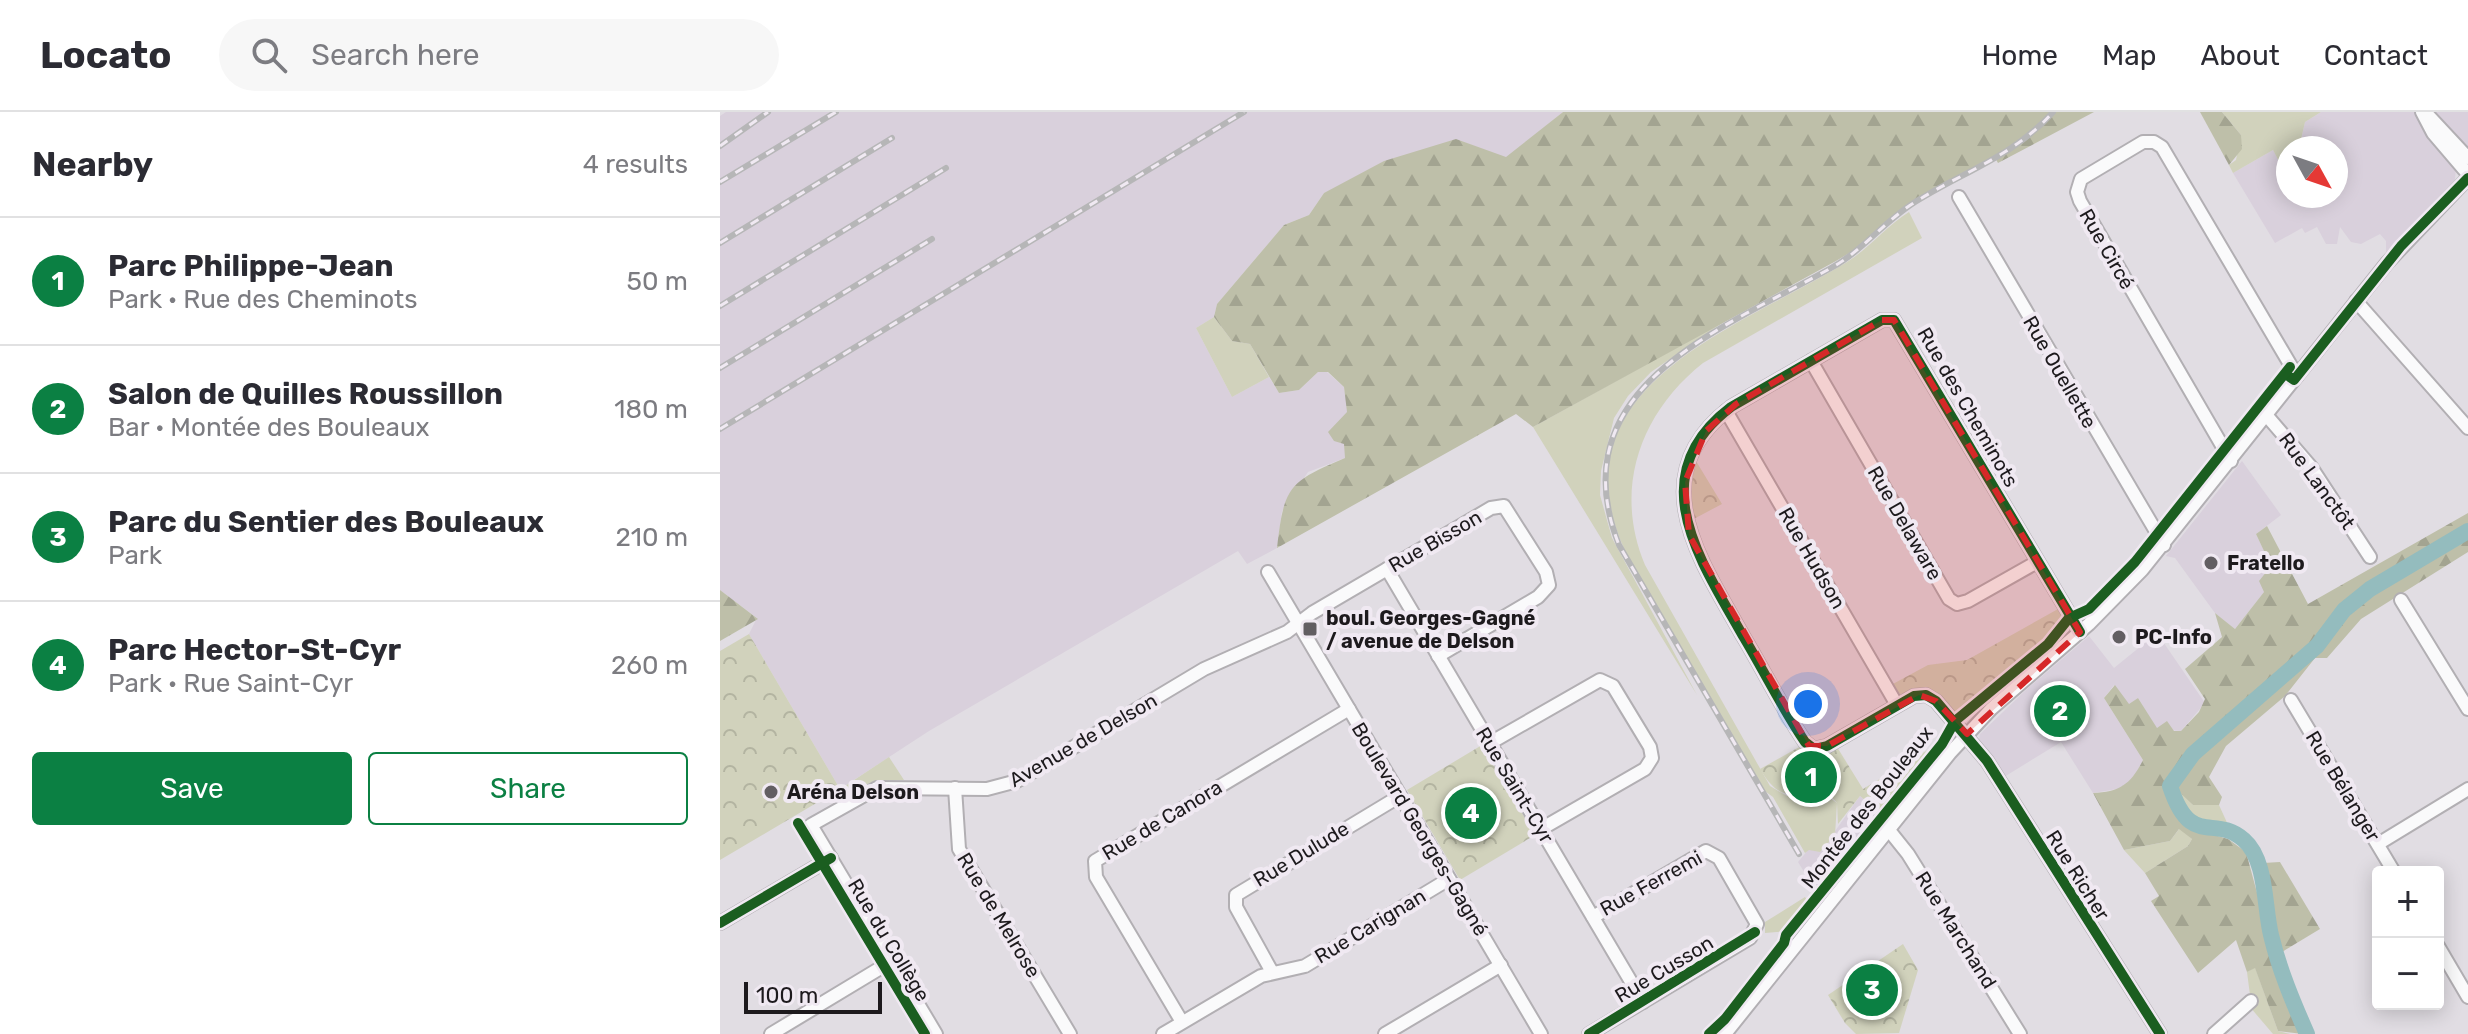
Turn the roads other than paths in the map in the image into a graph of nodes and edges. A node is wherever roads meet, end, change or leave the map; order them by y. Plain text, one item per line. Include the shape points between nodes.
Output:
1 (2423, 112) edge
2 (2468, 158) edge
3 (2468, 176) edge
4 (1959, 197) dead end
5 (2356, 301) junction
6 (1811, 361) junction
7 (2297, 376) junction
8 (1726, 411) junction
9 (2267, 416) junction
10 (2468, 428) edge
11 (2231, 461) junction
12 (2164, 545) junction
13 (2370, 557) dead end
14 (2037, 562) junction
15 (1387, 569) junction
16 (1268, 572) dead end
17 (2401, 600) dead end
18 (1298, 623) junction
19 (2080, 632) junction
20 (1438, 656) junction
21 (2291, 700) dead end
22 (1897, 705) junction
23 (1349, 709) junction
24 (2468, 709) edge
25 (1967, 734) junction
26 (1490, 743) junction
27 (955, 788) junction
28 (2468, 789) edge
29 (1400, 796) junction
30 (811, 825) joint
31 (1541, 829) junction
32 (1888, 829) junction
33 (2378, 844) junction
34 (831, 858) junction
35 (2391, 866) edge
36 (1449, 879) junction
37 (1593, 917) junction
38 (720, 923) edge
39 (1755, 932) joint
40 (2444, 956) edge
41 (892, 961) junction
42 (1501, 965) junction
43 (1272, 972) junction
44 (2468, 997) edge
45 (2251, 1001) dead end
46 (1643, 1002) junction
47 (1182, 1022) junction
48 (771, 1034) edge
49 (936, 1034) edge
50 (1070, 1034) edge
51 (1163, 1034) edge
52 (1385, 1034) edge
53 (1541, 1034) edge
54 (1589, 1034) edge
55 (1725, 1034) edge
56 (2020, 1034) edge
57 (2160, 1034) edge
58 (2214, 1034) edge

1 - 2 street
1 - 3 street
3 - 5 street, Montée des Bouleaux via 2407,238
4 - 12 street, Rue Ouellette
5 - 7 street, Montée des Bouleaux
5 - 10 street
6 - 8 street, Rue des Cheminots
6 - 14 street, Rue des Cheminots via 1882,320 1898,323
6 - 14 street, Rue Delaware via 1949,599 1957,604 1968,601
7 - 9 street, Montée des Bouleaux
7 - 11 street, Rue Circé via 2162,147 2143,142 2081,179 2080,201
8 - 22 street, Rue Hudson
8 - 22 street, Rue des Cheminots via 1700,440 1690,461 1683,492 1686,525 1698,556 1801,736 1820,749
9 - 11 street, Montée des Bouleaux
9 - 13 street, Rue Lanctôt via 2311,467
11 - 12 street, Montée des Bouleaux
12 - 19 street, Montée des Bouleaux
14 - 19 street, Rue des Cheminots
15 - 18 street, Rue Bisson
15 - 20 street, Rue Saint-Cyr
15 - 20 street, Rue Bisson via 1496,505 1508,509 1539,560 1550,582 1543,594
16 - 18 street, Boulevard Georges-Gagné
17 - 24 street
18 - 23 street, Boulevard Georges-Gagné
18 - 27 street, Avenue de Delson via 1204,669 1017,781 996,788
19 - 25 street, Montée des Bouleaux
20 - 26 street, Rue Saint-Cyr
21 - 33 street, Rue Bélanger
22 - 25 street, Rue des Cheminots via 1926,695
23 - 29 street, Boulevard Georges-Gagné
23 - 47 street, Rue de Canora via 1095,861 1096,877
25 - 32 street, Montée des Bouleaux
25 - 57 street, Rue Richer
26 - 31 street, Rue Saint-Cyr
26 - 31 street via 1600,680 1613,686 1650,747 1648,766
27 - 30 street, Avenue de Delson via 877,788
27 - 50 street, Rue de Melrose via 959,849
28 - 33 street
29 - 36 street, Boulevard Georges-Gagné
29 - 43 street, Rue Dulude via 1236,895 1236,907
30 - 34 street, Rue du Collège
31 - 37 street, Rue Saint-Cyr
32 - 55 street, Montée des Bouleaux
32 - 56 street, Rue Marchand
33 - 35 street, Rue Bélanger
34 - 38 street
34 - 41 street, Rue du Collège
36 - 42 street, Boulevard Georges-Gagné
36 - 43 street, Rue Carignan via 1305,966
37 - 39 street, Rue Ferremi via 1700,852 1711,851 1756,919
37 - 46 street, Rue Saint-Cyr
39 - 46 street, Rue Cusson
40 - 44 street
41 - 48 street
41 - 49 street, Rue du Collège
42 - 52 street
42 - 53 street, Boulevard Georges-Gagné
43 - 47 street, Rue Carignan
45 - 58 street
46 - 54 street, Rue Cusson
47 - 51 street, Rue Carignan

